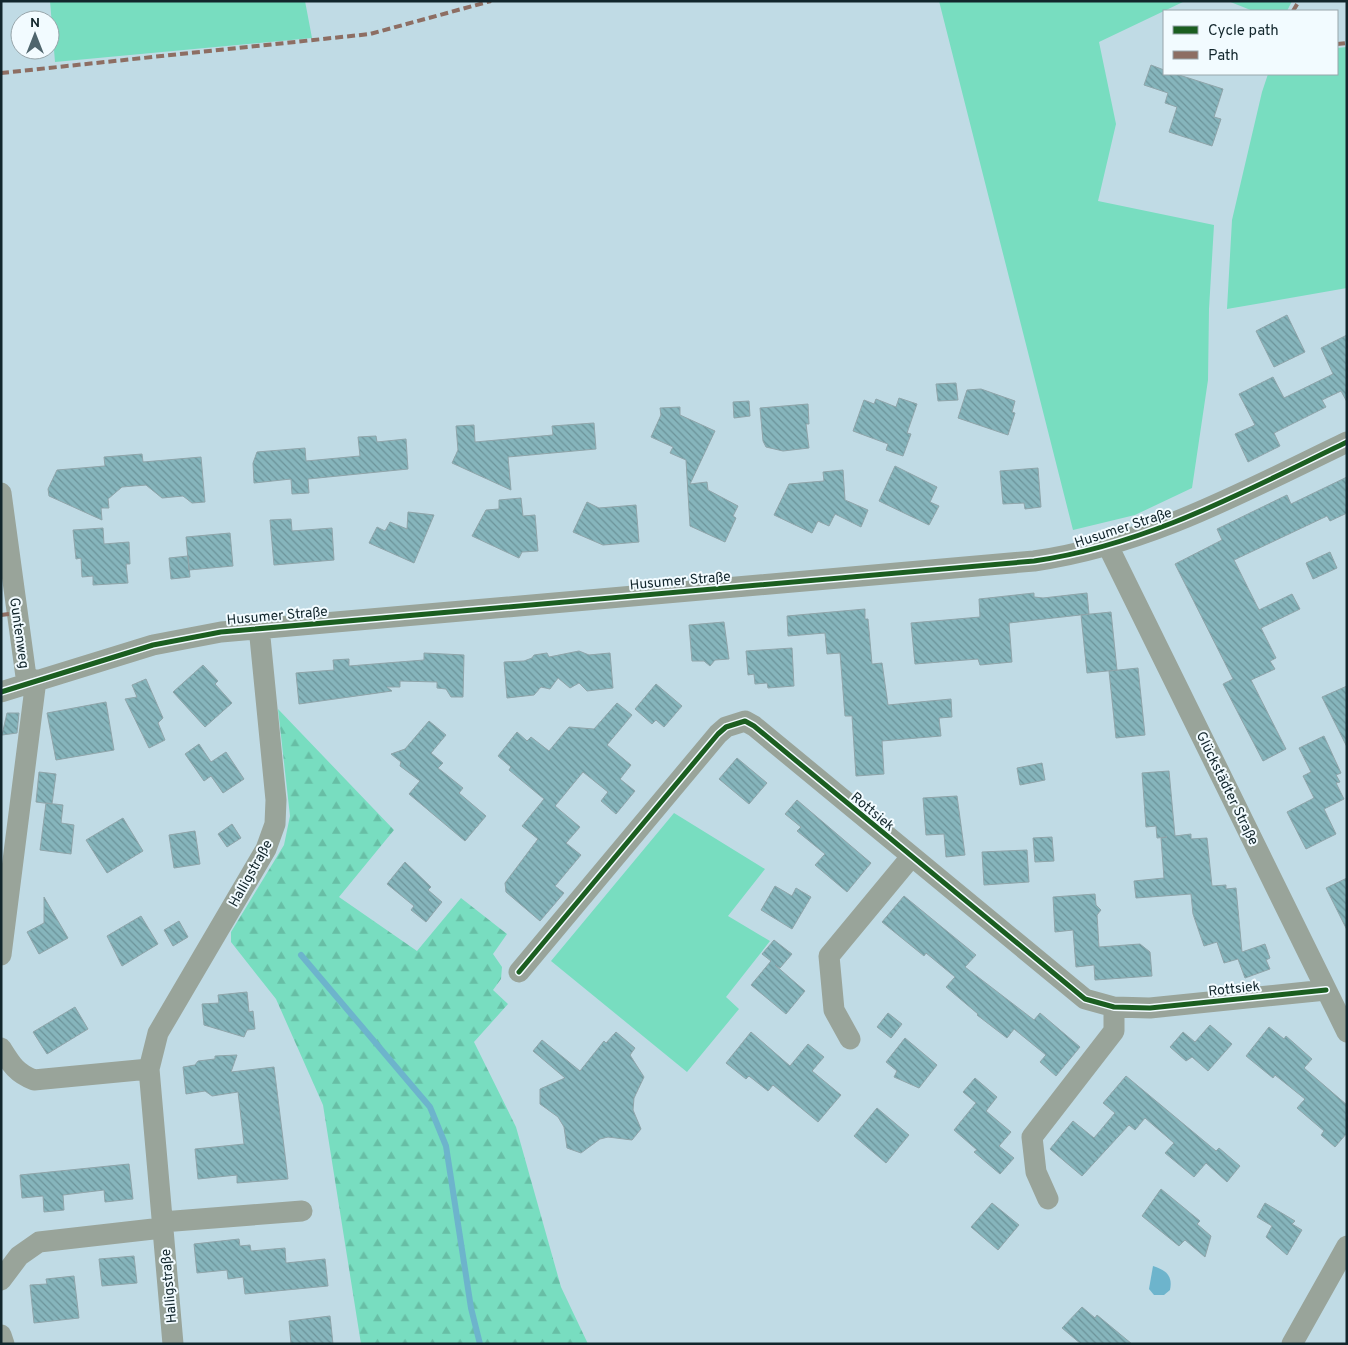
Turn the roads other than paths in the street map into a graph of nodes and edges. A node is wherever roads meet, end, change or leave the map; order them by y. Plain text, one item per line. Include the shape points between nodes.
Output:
1 (1347, 442) edge
2 (1, 493) edge
3 (1108, 546) junction
4 (259, 628) junction
5 (31, 682) junction
6 (1, 692) edge
7 (911, 857) junction
8 (1, 955) edge
9 (519, 972) dead end
10 (1326, 990) junction
11 (1114, 1007) junction
12 (1347, 1032) edge
13 (850, 1039) dead end
14 (1, 1048) edge
15 (149, 1069) junction
16 (1048, 1199) dead end
17 (302, 1211) dead end
18 (162, 1225) junction
19 (1347, 1246) edge
20 (1, 1280) edge
21 (1, 1335) edge
22 (4, 1344) edge
23 (173, 1344) edge
24 (1292, 1344) edge

1 - 3 street, Husumer Straße via 1203,511
2 - 5 street, Guntenweg
3 - 4 street, Husumer Straße via 1082,554 1034,561
3 - 10 street, Glückstädter Straße
4 - 5 street, Husumer Straße via 182,638
4 - 15 street, Halligstraße via 276,800 275,824 266,849 158,1033
5 - 6 street, Husumer Straße
5 - 8 street
7 - 9 street, Rottsiek via 754,726 745,721 736,722 718,734
7 - 11 street, Rottsiek via 1085,999
7 - 13 street via 829,956 834,1010
10 - 11 street, Rottsiek via 1150,1008
10 - 12 street, Glückstädter Straße
11 - 16 street via 1114,1031 1032,1137 1036,1172
14 - 15 street via 20,1075 34,1080
15 - 18 street, Halligstraße
17 - 18 street
18 - 20 street via 39,1242 18,1256
18 - 23 street, Halligstraße
19 - 24 street
21 - 22 street

